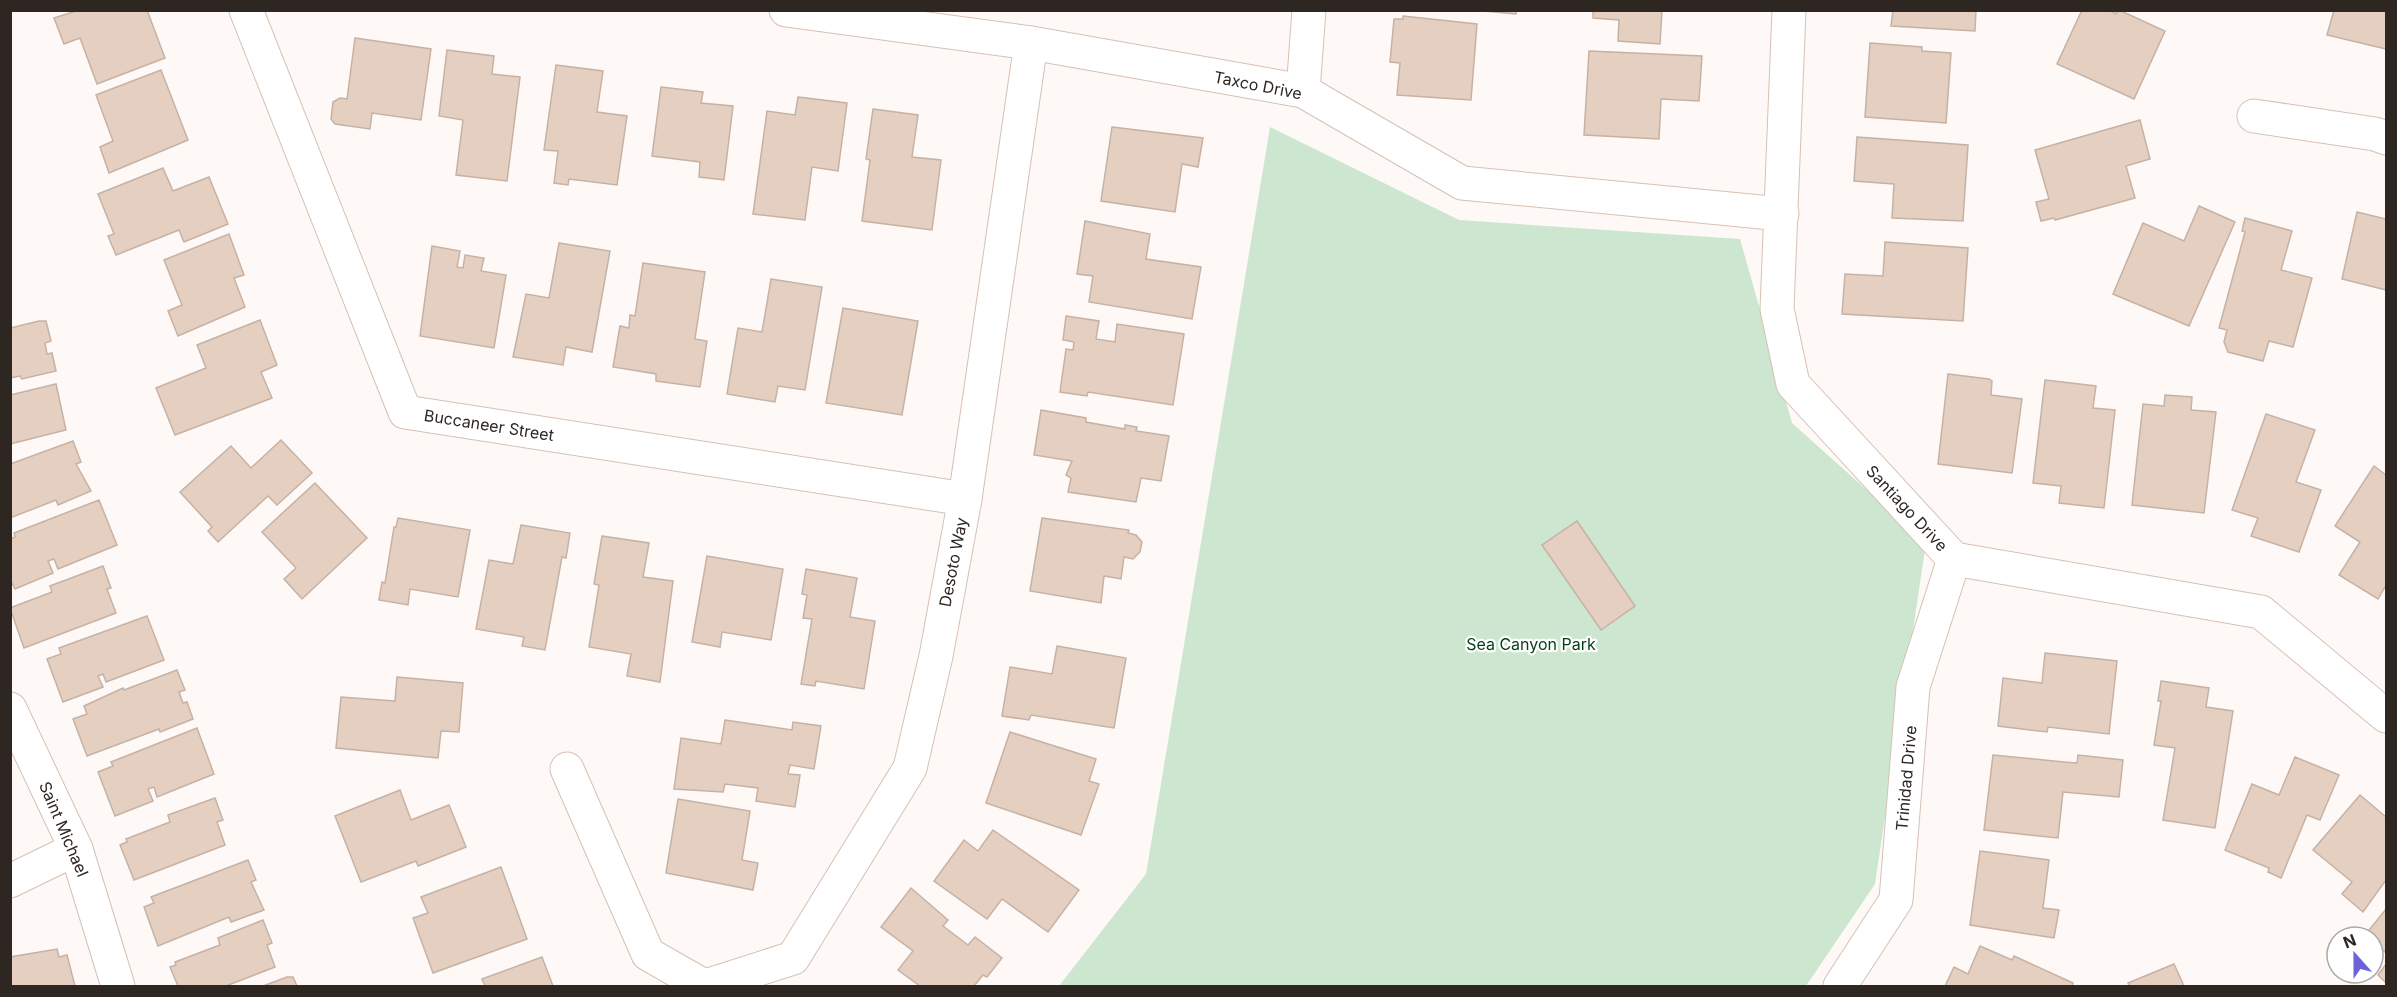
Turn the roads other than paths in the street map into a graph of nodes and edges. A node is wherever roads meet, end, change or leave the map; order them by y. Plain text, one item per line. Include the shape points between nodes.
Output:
1 (246, 10) edge
2 (786, 10) edge
3 (1309, 10) edge
4 (1789, 10) edge
5 (1031, 43) junction
6 (1303, 92) junction
7 (2254, 116) dead end
8 (2386, 138) edge
9 (1782, 214) junction
10 (965, 499) junction
11 (1954, 559) junction
12 (10, 709) edge
13 (2386, 716) edge
14 (567, 769) dead end
15 (76, 849) junction
16 (10, 881) edge
17 (118, 987) edge
18 (705, 987) edge
19 (1839, 987) edge

1 - 10 street, Buccaneer Street via 405,411
2 - 5 street, Taxco Drive
3 - 6 street
4 - 9 street, Santiago Drive
5 - 6 street, Taxco Drive
5 - 10 street, Desoto Way
6 - 9 street, Taxco Drive via 1462,183
7 - 8 street
9 - 11 street, Santiago Drive via 1777,309 1793,384
10 - 18 street, Desoto Way via 936,656 910,768 793,958
11 - 13 street, Santiago Drive via 2261,612
11 - 19 street, Trinidad Drive via 1913,687 1896,900
12 - 15 street, Saint Michael
14 - 18 street, Desoto Way via 648,954
15 - 16 street
15 - 17 street, Saint Michael

